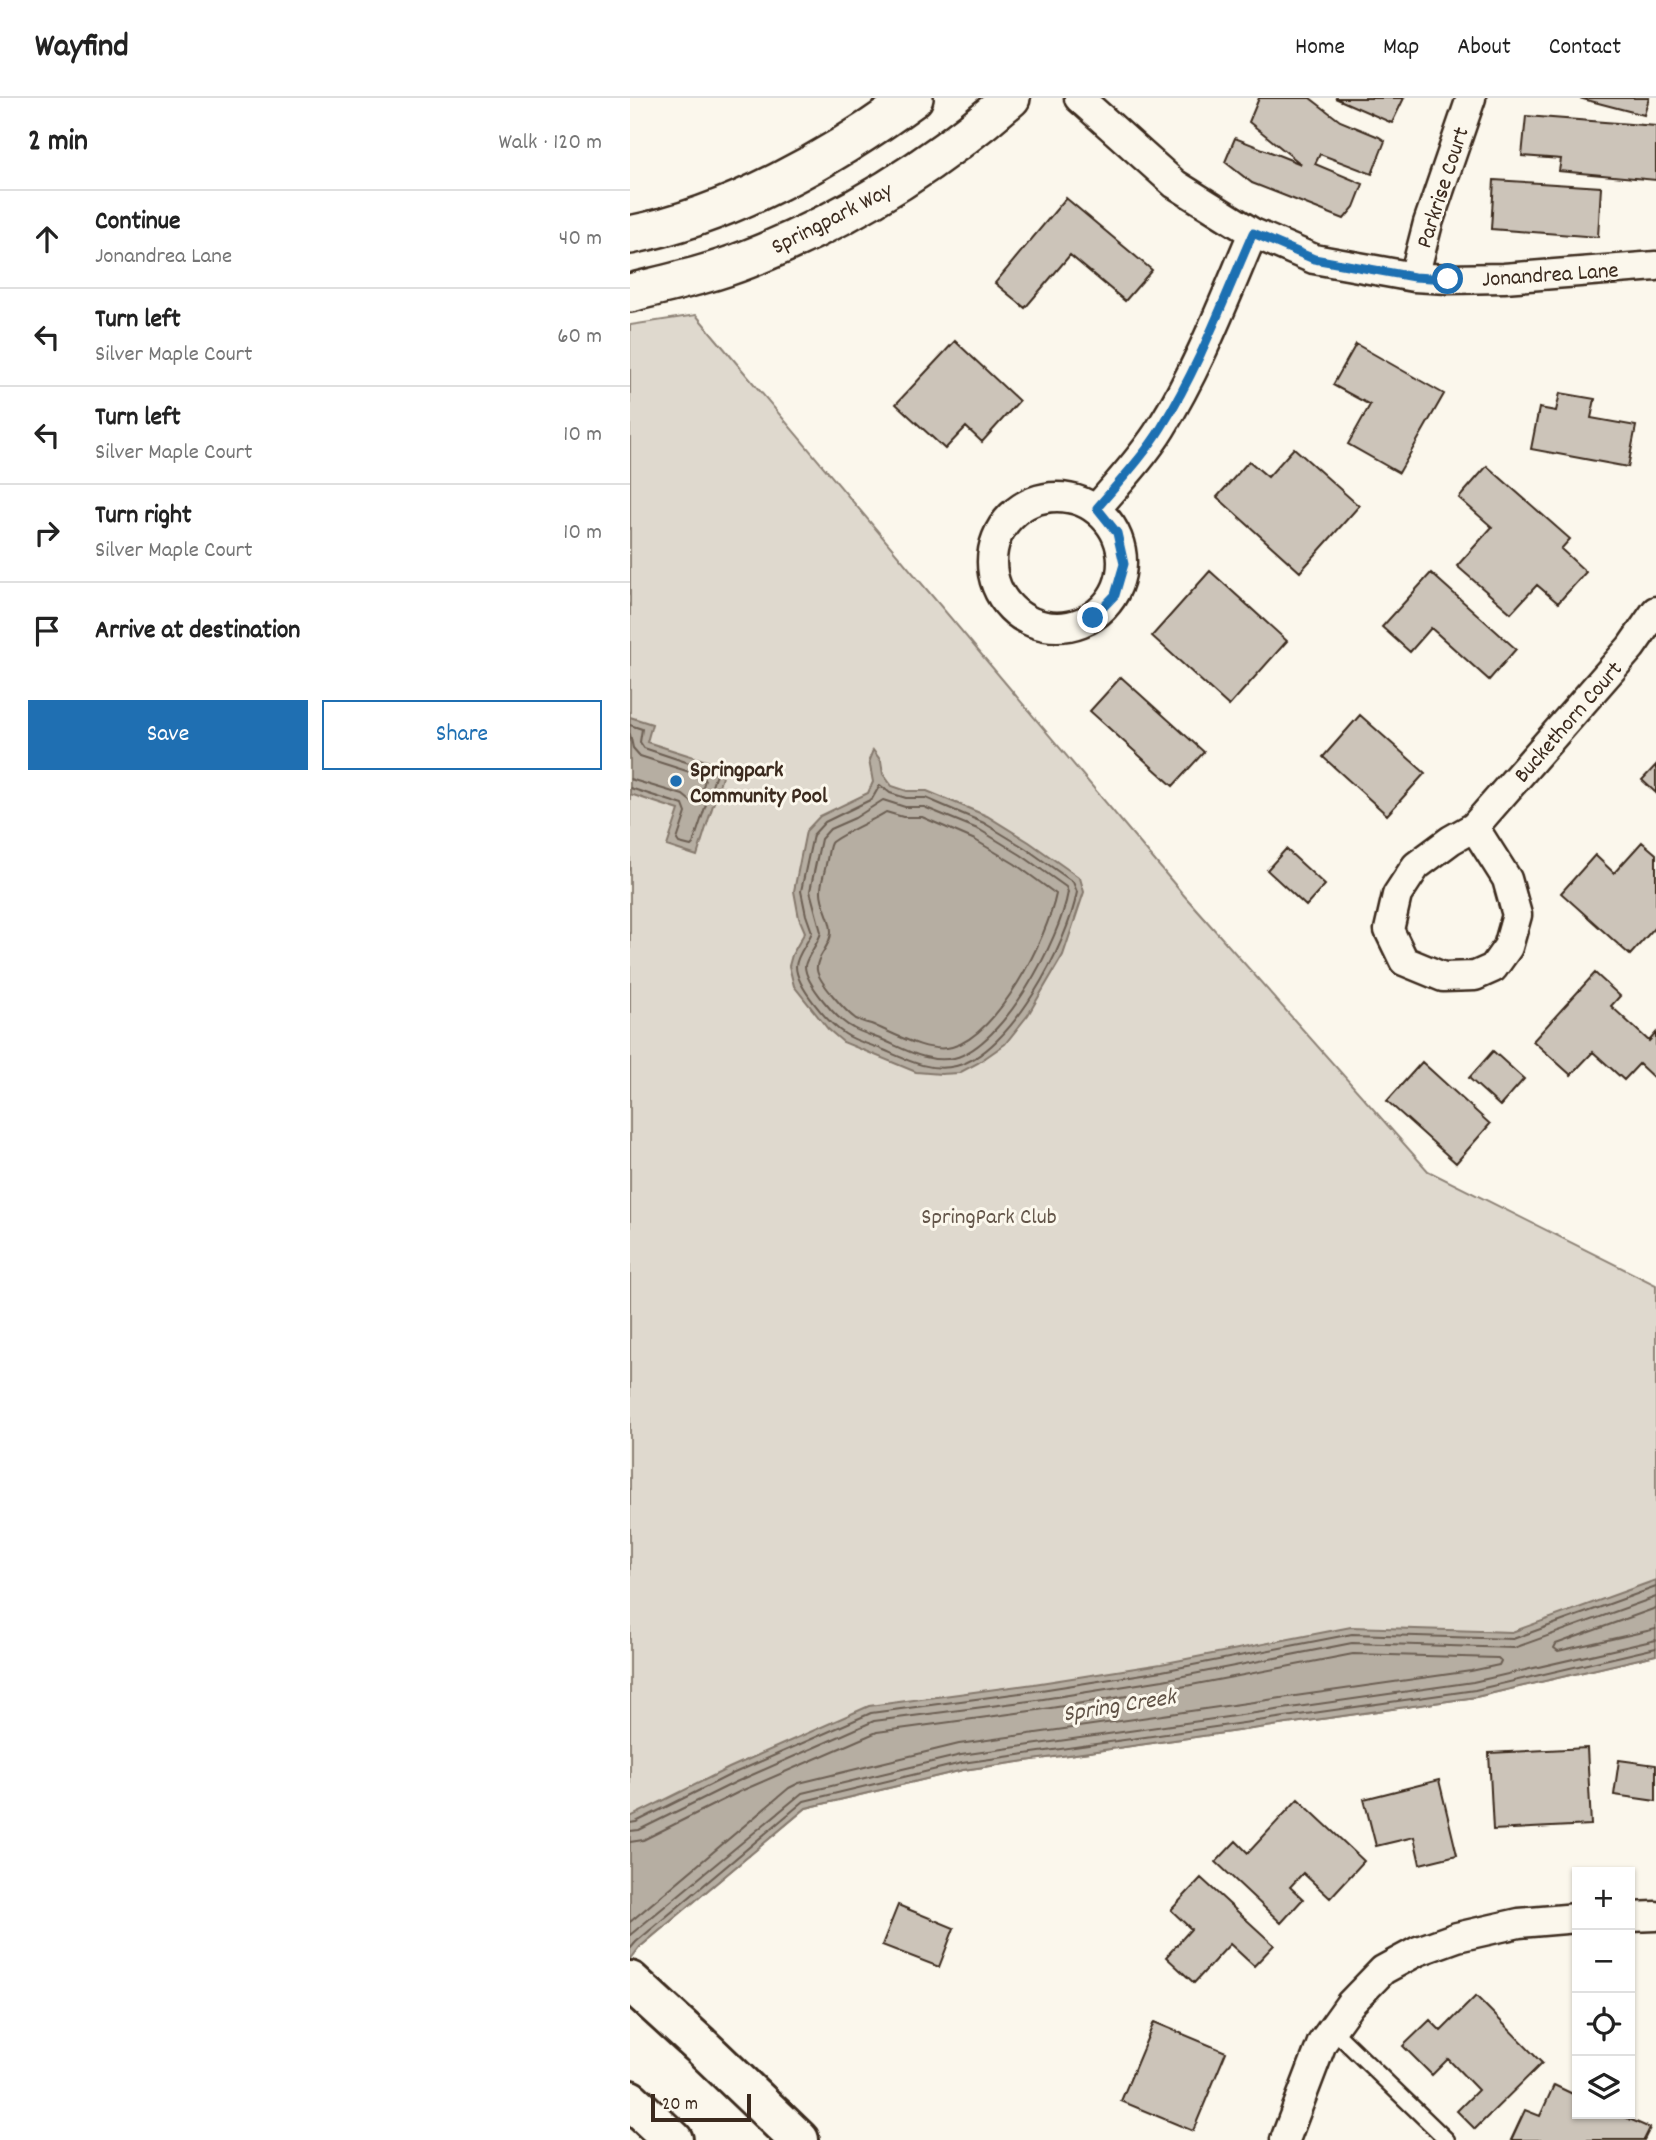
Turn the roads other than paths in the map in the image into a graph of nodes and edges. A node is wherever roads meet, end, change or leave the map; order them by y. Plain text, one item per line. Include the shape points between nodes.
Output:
1 (914, 98) edge
2 (1011, 98) edge
3 (1079, 98) edge
4 (1471, 98) edge
5 (1253, 233) junction
6 (630, 235) edge
7 (1656, 265) edge
8 (1414, 277) junction
9 (630, 293) edge
10 (1097, 508) junction
11 (1656, 611) edge
12 (1474, 827) junction
13 (1656, 1916) edge
14 (1635, 1917) edge
15 (1572, 1918) edge
16 (630, 1981) edge
17 (1332, 2029) junction
18 (636, 2105) edge
19 (673, 2140) edge
20 (799, 2140) edge
21 (1285, 2140) edge
22 (1447, 2140) edge

1 - 6 street via 874,127 781,180 706,213
2 - 9 street, Springpark Way via 909,176 830,223 746,260
3 - 5 street, Jonandrea Lane via 1175,184
4 - 8 street, Parkrise Court via 1427,223
5 - 8 street, Jonandrea Lane via 1314,259
5 - 10 street via 1205,343 1160,429
7 - 8 street, Jonandrea Lane via 1504,278
10 - 10 street via 1117,533 1124,564 1115,595 1093,618 1063,628 1031,624 1006,604 992,576 993,544 1009,516 1036,499 1068,496
11 - 12 street, Buckethorn Court via 1631,647
12 - 12 street, Buckethorn Court via 1416,866 1397,895 1389,930 1404,961 1443,977 1475,976 1493,968 1508,947 1517,915 1507,878
13 - 14 street
15 - 17 street via 1519,1923 1418,1951 1383,1970
16 - 20 main road
17 - 21 street via 1322,2043
17 - 22 lane
18 - 19 main road

